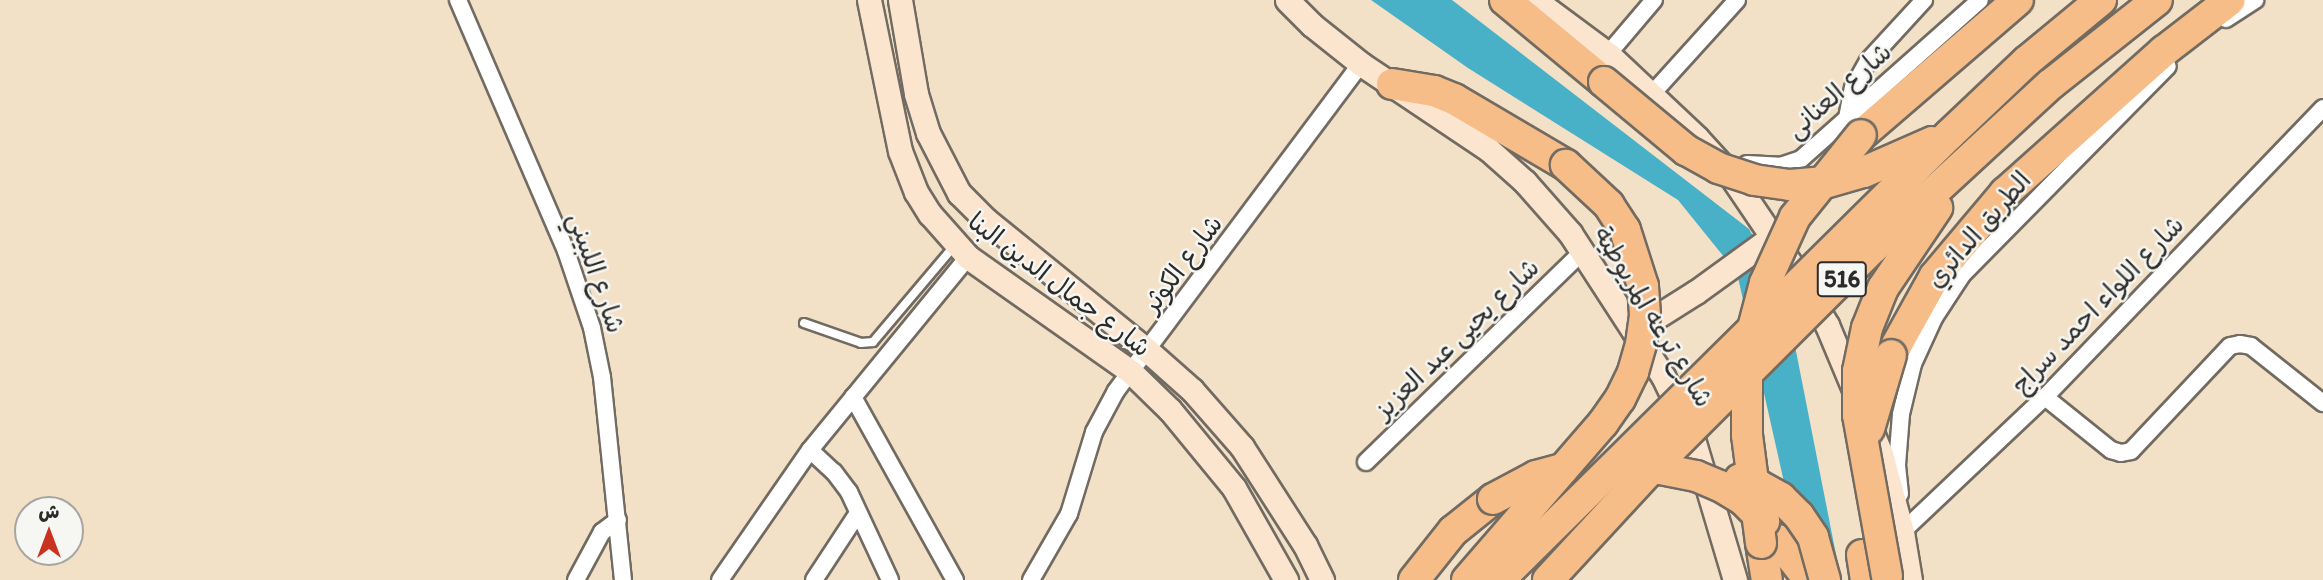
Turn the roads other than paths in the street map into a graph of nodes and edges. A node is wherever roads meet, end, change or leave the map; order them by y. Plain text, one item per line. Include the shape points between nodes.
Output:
1 (458, 0) edge
2 (869, 0) edge
3 (900, 0) edge
4 (1287, 0) edge
5 (1505, 0) edge
6 (1535, 0) edge
7 (1654, 0) edge
8 (1737, 0) edge
9 (1924, 0) edge
10 (1980, 0) edge
11 (2018, 0) edge
12 (2101, 0) edge
13 (2157, 0) edge
14 (2230, 0) edge
15 (2255, 0) edge
16 (1361, 64) junction
17 (1606, 68) junction
18 (1392, 84) junction
19 (1651, 95) junction
20 (2323, 108) edge
21 (1847, 118) junction
22 (2000, 130) junction
23 (1949, 135) junction
24 (1711, 153) junction
25 (1767, 241) junction
26 (961, 251) junction
27 (1583, 251) junction
28 (804, 323) dead end
29 (1634, 331) junction
30 (1148, 351) junction
31 (1131, 372) junction
32 (1192, 390) junction
33 (853, 397) junction
34 (2045, 397) junction
35 (2323, 403) edge
36 (1170, 411) junction
37 (810, 450) junction
38 (1366, 463) dead end
39 (859, 513) junction
40 (618, 520) junction
41 (1902, 532) junction
42 (1584, 542) junction
43 (1888, 579) edge
44 (576, 580) edge
45 (623, 580) edge
46 (720, 580) edge
47 (814, 580) edge
48 (890, 580) edge
49 (954, 580) edge
50 (1031, 580) edge
51 (1286, 580) edge
52 (1322, 580) edge
53 (1414, 580) edge
54 (1468, 580) edge
55 (1499, 580) edge
56 (1548, 580) edge
57 (1735, 580) edge
58 (1767, 580) edge
59 (1809, 580) edge
60 (1825, 580) edge

1 - 40 street, شارع اللبيني via 584,303 601,377
2 - 26 main road, شارع جمال الدين البنا via 906,169 916,192
3 - 30 main road, شارع جمال الدين البنا via 916,94 928,133 959,193
4 - 16 main road, شارع ترعه المريوطية
5 - 17 highway
6 - 17 main road
7 - 17 street
8 - 19 street
9 - 21 street via 1868,61 1853,88
10 - 21 street, شارع العنانى
11 - 58 highway, 516, bridge via 1861,135 1795,216 1765,283 1747,351 1745,402
12 - 23 highway, 516, bridge via 2027,61
13 - 22 highway, الطريق الدائري / 516, bridge
14 - 43 highway, الطريق الدائري, bridge via 2164,51 2015,183 1934,276 1891,355 1867,435 1860,518
15 - 41 street via 2189,45 1962,275 1913,364 1901,414 1897,465
16 - 18 main road, شارع ترعه المريوطية
16 - 30 street, شارع الكوثر
17 - 19 main road
17 - 23 highway, bridge via 1686,150 1718,168 1754,180 1790,185 1828,182 1864,172
18 - 27 main road, شارع ترعه المريوطية via 1488,149 1525,182
18 - 54 highway, bridge via 1454,99 1566,165 1609,205 1625,230 1643,286 1641,344 1620,399
19 - 24 main road
20 - 34 street, شارع اللواء احمد سراج
21 - 24 street, شارع العنانى via 1801,159 1780,166 1757,167
22 - 42 highway, الطريق الدائري / 516, bridge via 1873,248
22 - 43 highway, bridge via 1905,250 1867,328 1858,371 1858,415
23 - 55 highway, 516, bridge
24 - 25 main road via 1729,173
25 - 29 main road
25 - 41 main road via 1826,326 1881,454
26 - 28 lane via 873,342 861,343
26 - 31 main road, شارع جمال الدين البنا
26 - 33 street
27 - 29 main road, شارع ترعه المريوطية
27 - 38 street, شارع يحيى عبد العزيز
29 - 57 main road, شارع ترعه المريوطية via 1693,439
30 - 31 street, شارع الكوثر
30 - 32 main road, شارع جمال الدين البنا
31 - 36 main road, شارع جمال الدين البنا
31 - 50 street, شارع الكوثر via 1104,411 1069,514
32 - 36 main road
32 - 52 main road, شارع جمال الدين البنا via 1242,447
33 - 37 street
33 - 49 street
34 - 35 street via 2111,450 2131,451 2230,346 2240,344 2251,346
34 - 41 street, شارع اللواء احمد سراج
36 - 51 main road, شارع جمال الدين البنا via 1234,488
37 - 39 street via 834,472
37 - 46 street
39 - 47 street
39 - 48 street
40 - 44 street via 601,532
40 - 45 street, شارع اللبيني
41 - 43 main road
42 - 56 highway, الطريق الدائري / 516, bridge
42 - 60 highway, bridge via 1674,483 1709,475 1734,477 1770,492 1799,516 1813,537
53 - 59 highway, bridge via 1453,531 1493,499 1536,476 1580,465 1625,463 1696,476 1720,486 1762,519

